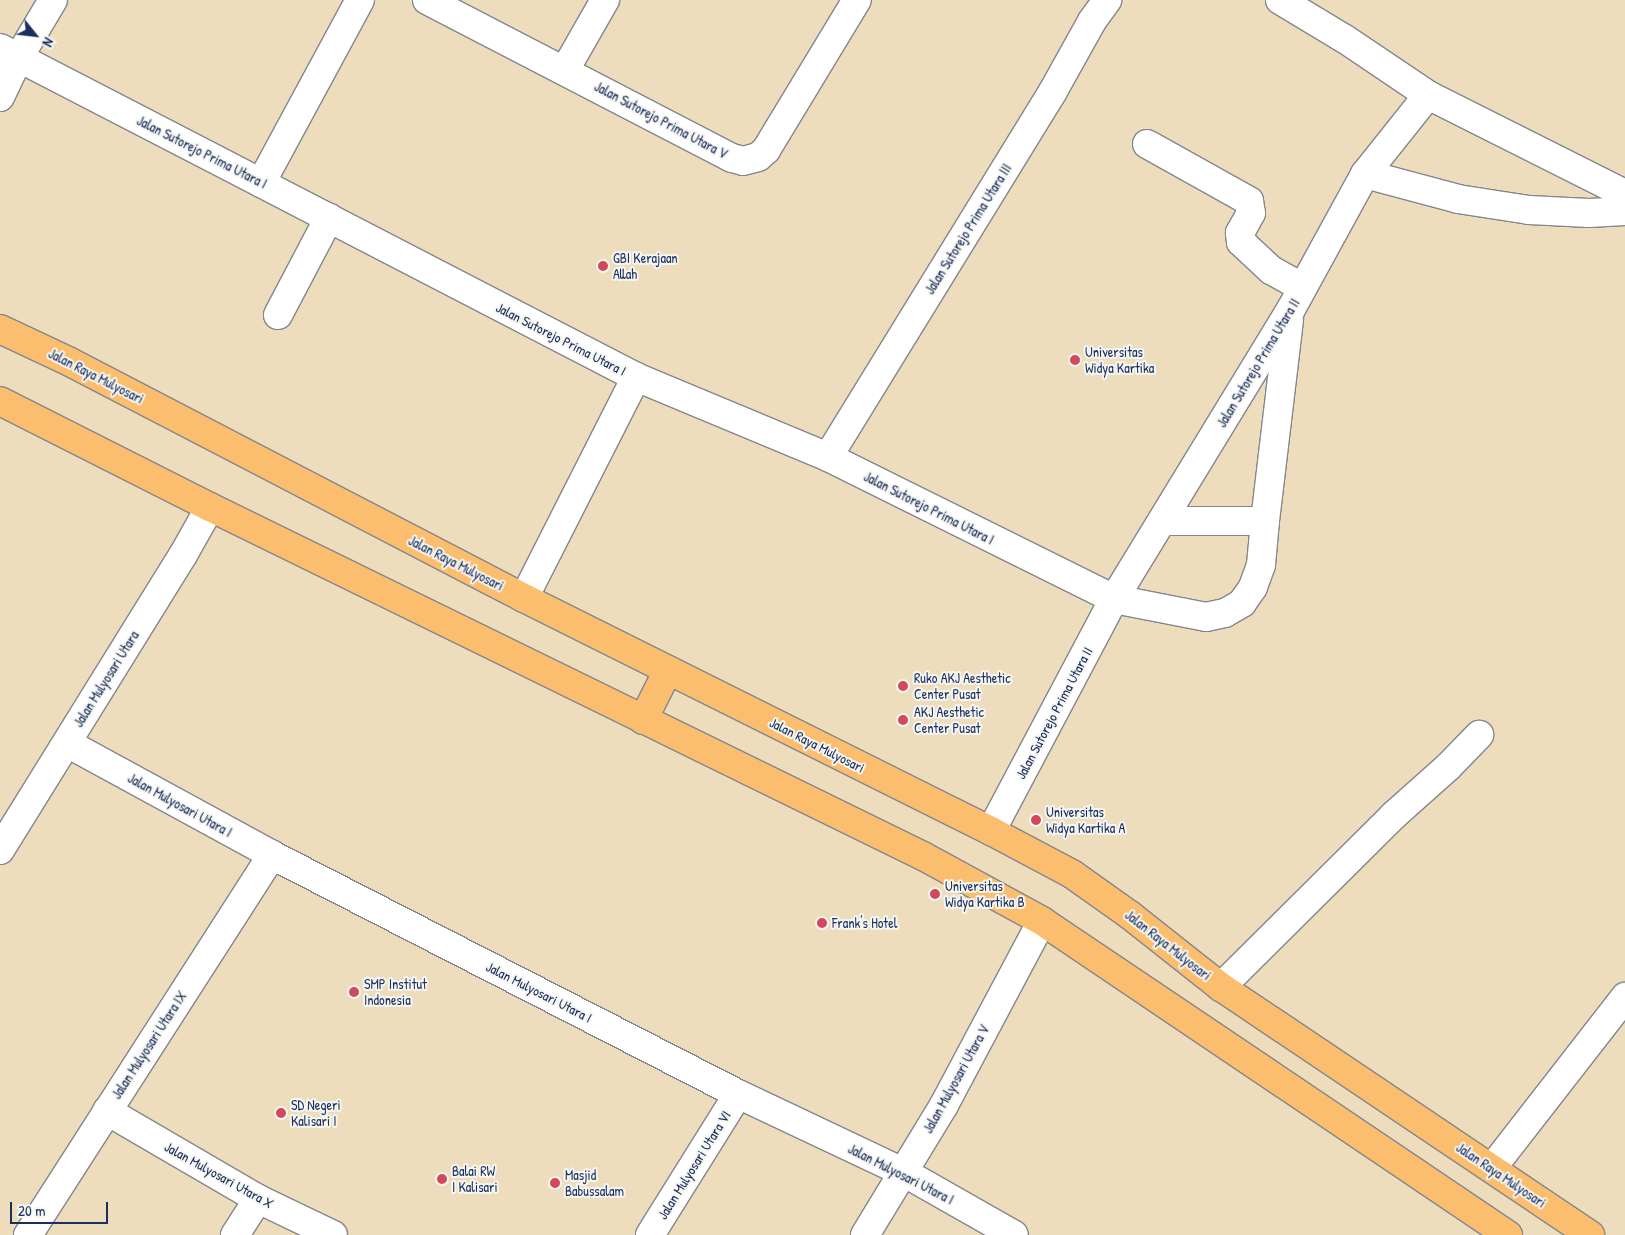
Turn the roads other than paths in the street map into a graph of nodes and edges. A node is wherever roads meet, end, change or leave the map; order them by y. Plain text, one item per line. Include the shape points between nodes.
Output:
1 (53, 0) edge
2 (360, 0) edge
3 (427, 0) edge
4 (605, 0) edge
5 (857, 0) edge
6 (1108, 0) edge
7 (1280, 0) edge
8 (10, 53) edge
9 (566, 70) junction
10 (1428, 95) junction
11 (0, 96) edge
12 (1147, 144) dead end
13 (1365, 174) junction
14 (261, 183) junction
15 (1625, 194) edge
16 (1625, 211) edge
17 (329, 218) junction
18 (1302, 287) junction
19 (1290, 311) junction
20 (278, 315) dead end
21 (0, 329) edge
22 (636, 377) junction
23 (0, 401) edge
24 (828, 457) junction
25 (210, 507) junction
26 (1162, 521) junction
27 (1265, 521) junction
28 (524, 598) junction
29 (1114, 599) junction
30 (668, 670) junction
31 (643, 720) junction
32 (1479, 735) dead end
33 (67, 742) junction
34 (991, 831) junction
35 (0, 850) edge
36 (272, 855) junction
37 (1042, 921) junction
38 (1222, 987) junction
39 (1625, 998) edge
40 (1377, 1092) junction
41 (738, 1094) junction
42 (106, 1111) junction
43 (1352, 1128) junction
44 (1492, 1168) junction
45 (905, 1173) junction
46 (258, 1199) junction
47 (28, 1235) edge
48 (236, 1235) edge
49 (333, 1235) edge
50 (650, 1235) edge
51 (865, 1235) edge
52 (1014, 1235) edge
53 (1508, 1235) edge
54 (1590, 1235) edge

1 - 8 street
2 - 14 street
3 - 9 street, Jalan Sutorejo Prima Utara V
4 - 9 street
5 - 9 street, Jalan Sutorejo Prima Utara V via 766,150 751,160 732,158
6 - 24 street, Jalan Sutorejo Prima Utara III via 1092,21 1052,92
7 - 10 street
8 - 11 street
8 - 14 street, Jalan Sutorejo Prima Utara I
10 - 13 street, Jalan Sutorejo Prima Utara II
10 - 15 street
12 - 18 street via 1249,201 1251,213 1240,233 1241,242 1271,270
13 - 16 street via 1458,199 1529,210
13 - 18 street, Jalan Sutorejo Prima Utara II
14 - 17 street, Jalan Sutorejo Prima Utara I
17 - 20 street
17 - 22 street, Jalan Sutorejo Prima Utara I
18 - 19 street, Jalan Sutorejo Prima Utara II
19 - 26 street, Jalan Sutorejo Prima Utara II
19 - 27 street, Jalan Sutorejo Prima Utara I
21 - 28 main road, Jalan Raya Mulyosari via 70,362
22 - 24 street, Jalan Sutorejo Prima Utara I
22 - 28 street
23 - 25 main road
24 - 29 street, Jalan Sutorejo Prima Utara I
25 - 31 main road
25 - 33 street, Jalan Mulyosari Utara
26 - 27 street
26 - 29 street, Jalan Sutorejo Prima Utara II
27 - 29 street, Jalan Sutorejo Prima Utara I via 1261,566 1253,587 1242,603 1225,613 1206,617
28 - 30 main road, Jalan Raya Mulyosari
29 - 34 street, Jalan Sutorejo Prima Utara II
30 - 31 main road
30 - 34 main road, Jalan Raya Mulyosari
31 - 37 main road via 924,856
32 - 38 street
33 - 35 street, Jalan Mulyosari Utara
33 - 36 street, Jalan Mulyosari Utara I
34 - 38 main road, Jalan Raya Mulyosari via 1072,874
36 - 41 street, Jalan Mulyosari Utara I
36 - 42 street, Jalan Mulyosari Utara IX
37 - 43 main road
37 - 45 street, Jalan Mulyosari Utara V
38 - 40 main road, Jalan Raya Mulyosari
39 - 44 street
40 - 43 main road
40 - 44 main road, Jalan Raya Mulyosari
41 - 45 street, Jalan Mulyosari Utara I
41 - 50 street, Jalan Mulyosari Utara VI
42 - 46 street, Jalan Mulyosari Utara X
42 - 47 street, Jalan Mulyosari Utara IX
43 - 53 main road
44 - 54 main road, Jalan Raya Mulyosari
45 - 51 street, Jalan Mulyosari Utara V
45 - 52 street, Jalan Mulyosari Utara I
46 - 48 street
46 - 49 street, Jalan Mulyosari Utara X

